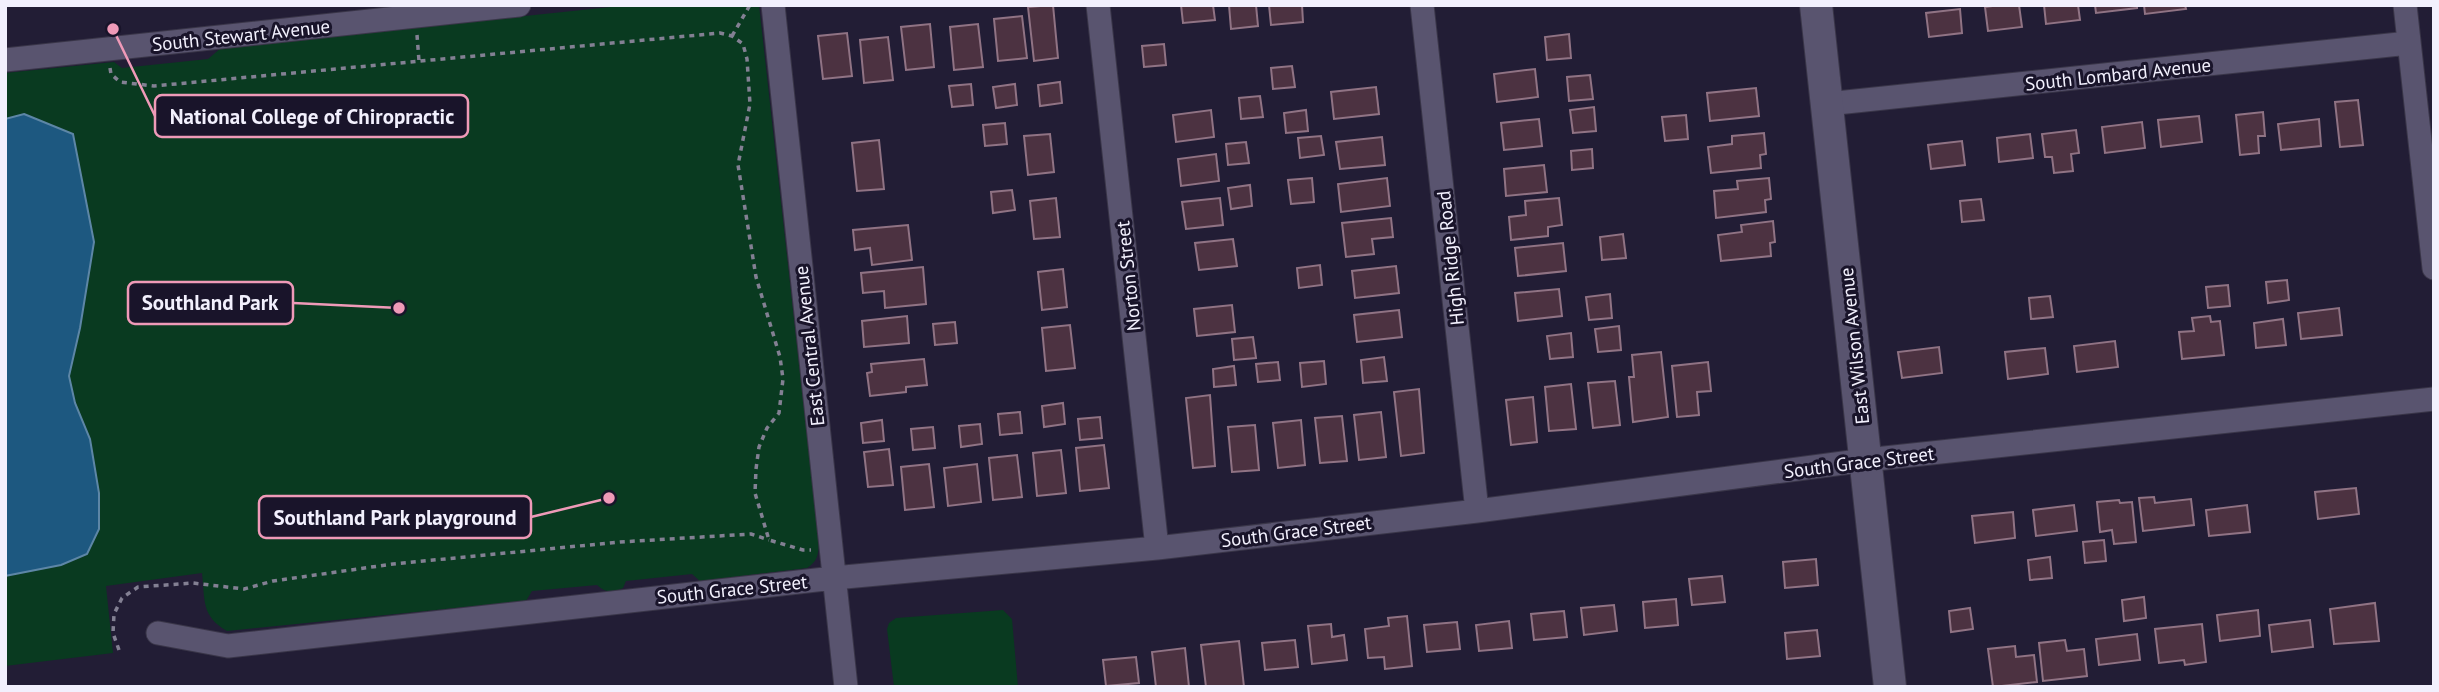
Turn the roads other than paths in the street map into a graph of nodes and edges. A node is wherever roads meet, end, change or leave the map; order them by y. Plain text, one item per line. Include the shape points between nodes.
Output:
1 (519, 5) edge
2 (773, 5) edge
3 (1098, 5) edge
4 (1422, 5) edge
5 (1816, 5) edge
6 (2405, 5) edge
7 (441, 9) edge
8 (2409, 43) junction
9 (5, 60) edge
10 (1827, 104) junction
11 (2434, 268) edge
12 (2434, 399) edge
13 (1866, 460) junction
14 (1477, 511) junction
15 (1157, 548) junction
16 (834, 578) junction
17 (158, 634) dead end
18 (846, 687) edge
19 (1890, 687) edge

1 - 7 street, South Stewart Avenue
2 - 16 street, East Central Avenue
3 - 15 street, Norton Street
4 - 14 street, High Ridge Road
5 - 10 street, East Wilson Avenue
6 - 8 street
7 - 9 street, South Stewart Avenue
8 - 10 street, South Lombard Avenue
8 - 11 street
10 - 13 street, East Wilson Avenue
12 - 13 street, South Grace Street
13 - 14 street, South Grace Street
13 - 19 street, East Wilson Avenue
14 - 15 street, South Grace Street
15 - 16 street, South Grace Street
16 - 17 street, South Grace Street via 228,646
16 - 18 street, East Central Avenue

